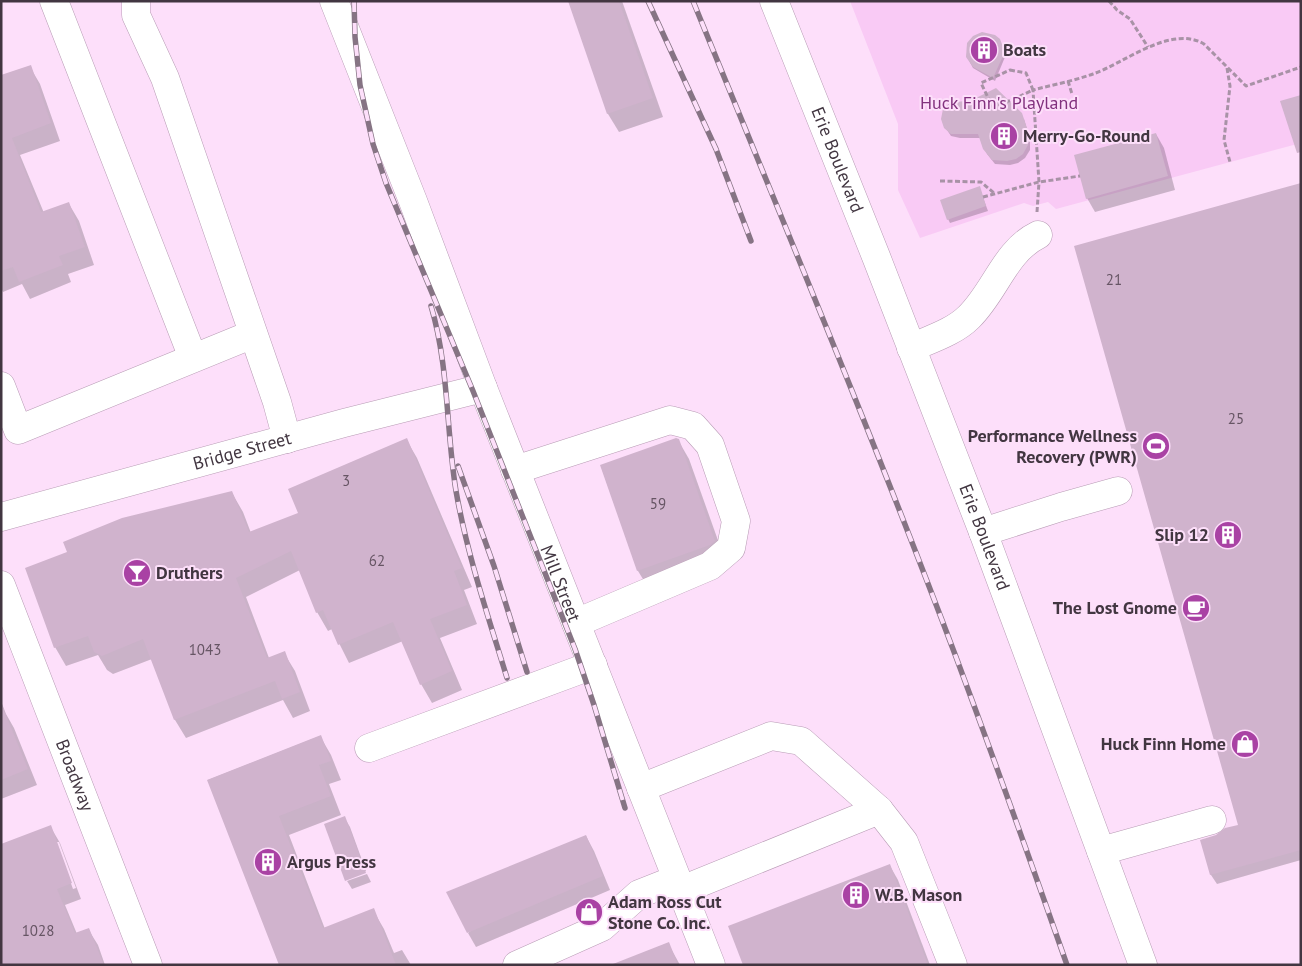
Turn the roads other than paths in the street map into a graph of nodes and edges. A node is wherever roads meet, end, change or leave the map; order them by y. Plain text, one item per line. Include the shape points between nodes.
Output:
1 (54, 1) edge
2 (136, 1) edge
3 (334, 1) edge
4 (774, 1) edge
5 (1038, 235) dead end
6 (253, 334) junction
7 (912, 348) junction
8 (194, 358) junction
9 (1, 386) edge
10 (483, 388) junction
11 (287, 439) junction
12 (516, 470) junction
13 (1118, 491) dead end
14 (1, 517) edge
15 (983, 532) junction
16 (1, 585) edge
17 (576, 622) junction
18 (593, 665) junction
19 (369, 748) dead end
20 (641, 788) junction
21 (880, 810) junction
22 (1212, 820) dead end
23 (1101, 851) junction
24 (679, 884) junction
25 (148, 965) edge
26 (517, 965) edge
27 (711, 965) edge
28 (952, 965) edge
29 (1143, 965) edge

1 - 8 street
2 - 6 street via 136,15 165,78
3 - 10 street, Mill Street
4 - 7 street, Erie Boulevard
5 - 7 street via 1027,240 1016,252 970,316
6 - 8 street
6 - 11 street
7 - 15 street, Erie Boulevard
8 - 9 street via 18,430
10 - 11 street, Bridge Street
10 - 12 street, Mill Street
11 - 14 street, Bridge Street
12 - 17 street, Mill Street
12 - 17 street via 670,420 693,426 710,445 736,521 731,548 710,566
13 - 15 street
15 - 23 street, Erie Boulevard
16 - 25 street, Broadway
17 - 18 street, Mill Street
18 - 19 street
18 - 20 street, Mill Street
20 - 21 street via 770,736 801,741
20 - 24 street, Mill Street
21 - 24 street
21 - 28 street via 904,842
22 - 23 street
23 - 29 street, Erie Boulevard
24 - 26 street via 639,894 602,927
24 - 27 street, Mill Street

